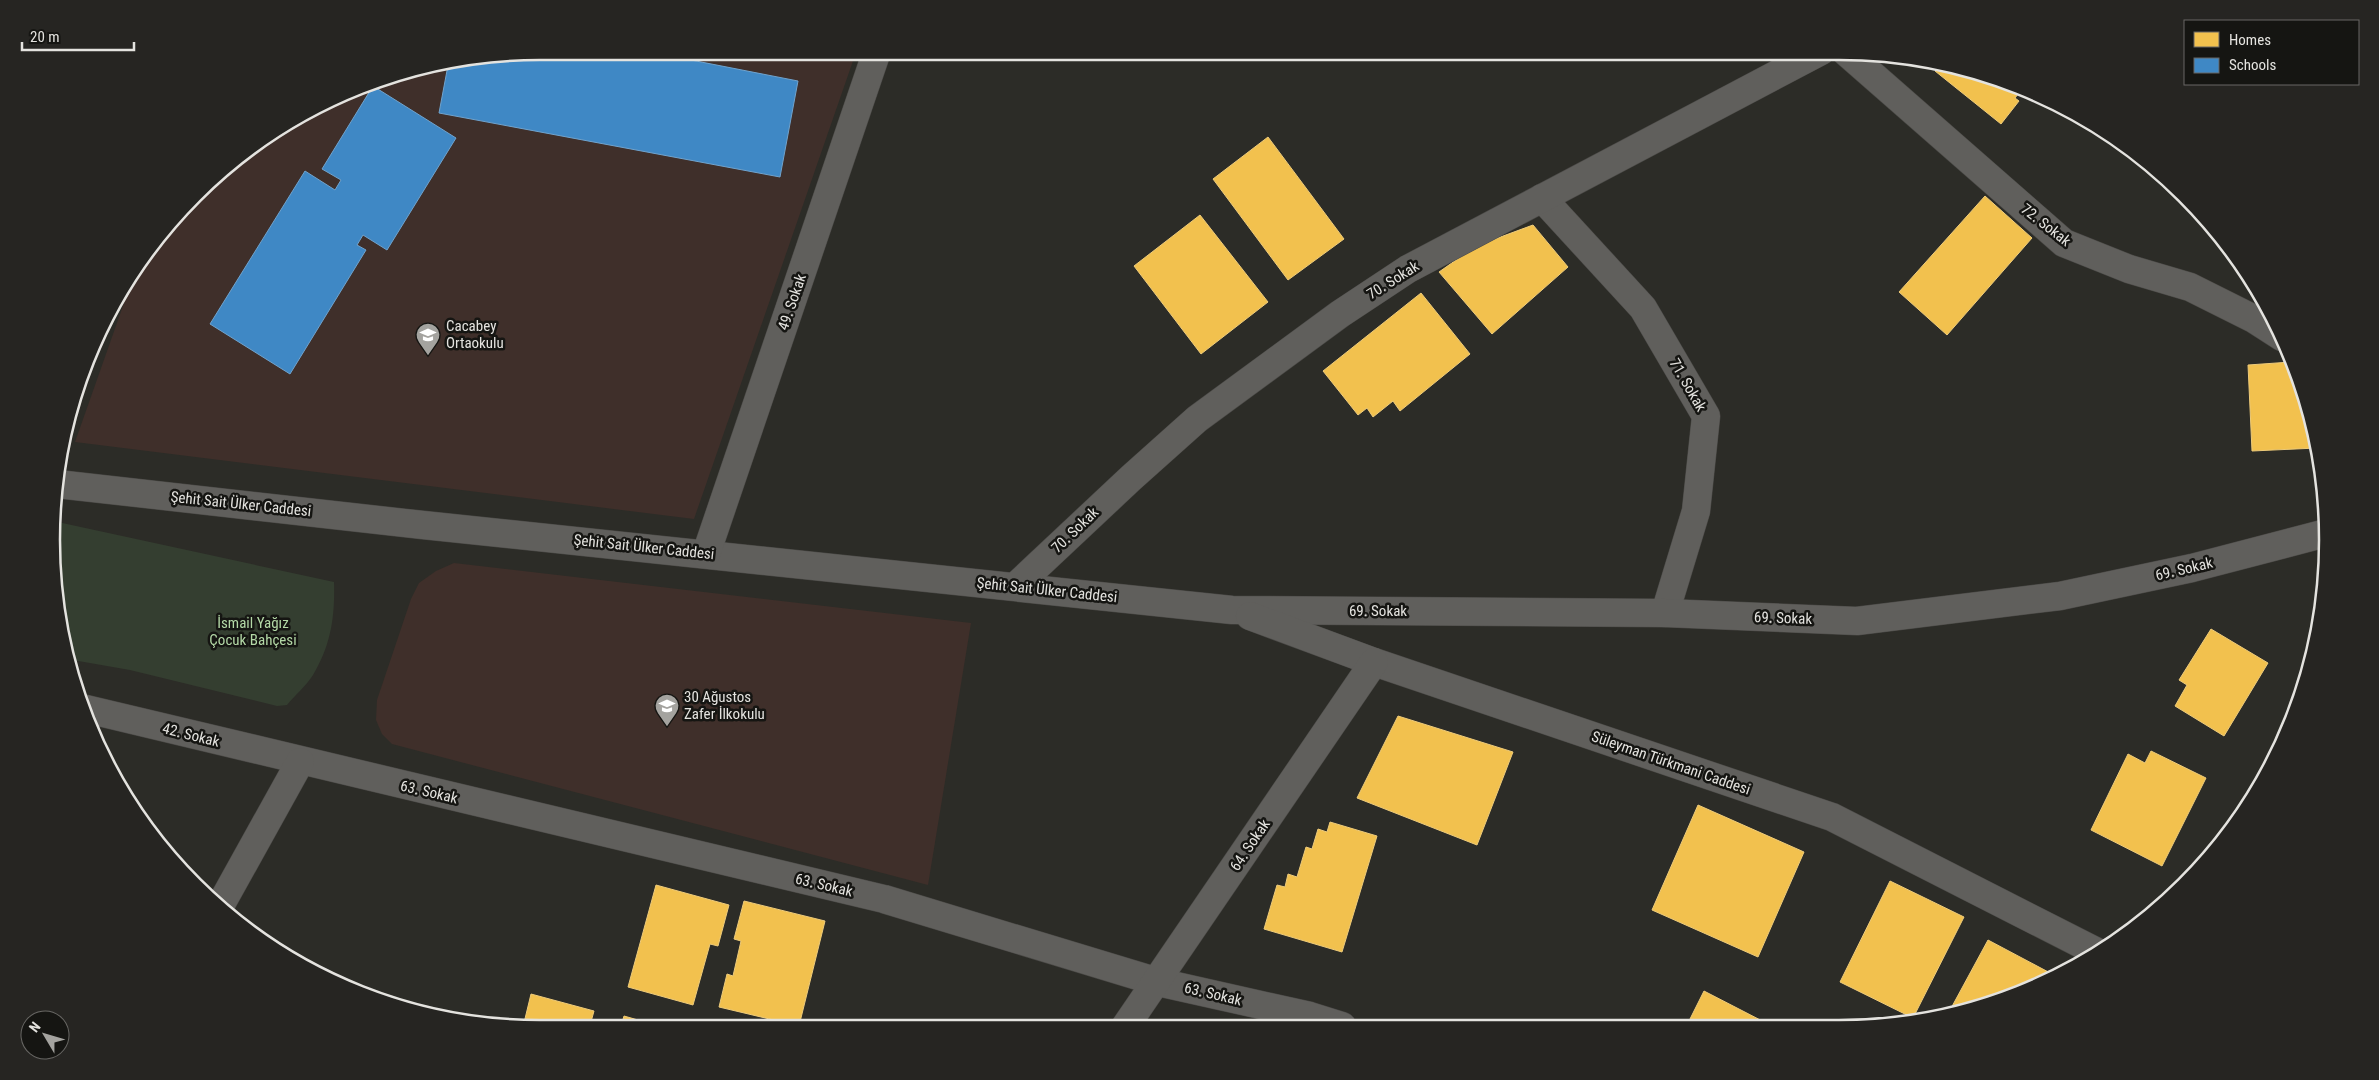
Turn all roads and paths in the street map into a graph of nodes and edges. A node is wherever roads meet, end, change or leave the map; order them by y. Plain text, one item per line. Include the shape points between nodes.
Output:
1 (874, 60) edge
2 (1804, 60) edge
3 (1856, 61) edge
4 (1542, 198) junction
5 (2269, 329) edge
6 (63, 485) edge
7 (2319, 535) edge
8 (706, 554) junction
9 (1016, 586) junction
10 (1232, 610) junction
11 (1665, 613) junction
12 (1374, 662) junction
13 (92, 710) edge
14 (300, 762) junction
15 (223, 900) edge
16 (2091, 948) edge
17 (1158, 982) junction
18 (1130, 1020) edge
19 (1323, 1020) edge

1 - 8 street, 49. Sokak
2 - 4 street, 70. Sokak
3 - 5 street, 72. Sokak via 2064,243 2129,269 2190,287
4 - 9 street, 70. Sokak via 1408,269 1263,370 1190,425
4 - 11 street, 71. Sokak via 1643,308 1706,416 1696,511
6 - 8 street, Şehit Sait Ülker Caddesi
7 - 11 street, 69. Sokak via 2192,568 2051,598 1857,621
8 - 9 street, Şehit Sait Ülker Caddesi
9 - 10 street, Şehit Sait Ülker Caddesi
10 - 11 street, 69. Sokak
10 - 12 street, Süleyman Türkmani Caddesi
12 - 16 street, Süleyman Türkmani Caddesi via 1832,817
12 - 17 street, 64. Sokak
13 - 14 street, 42. Sokak
14 - 15 street
14 - 17 street, 63. Sokak via 884,899
17 - 18 street, 64. Sokak
17 - 19 street, 63. Sokak

